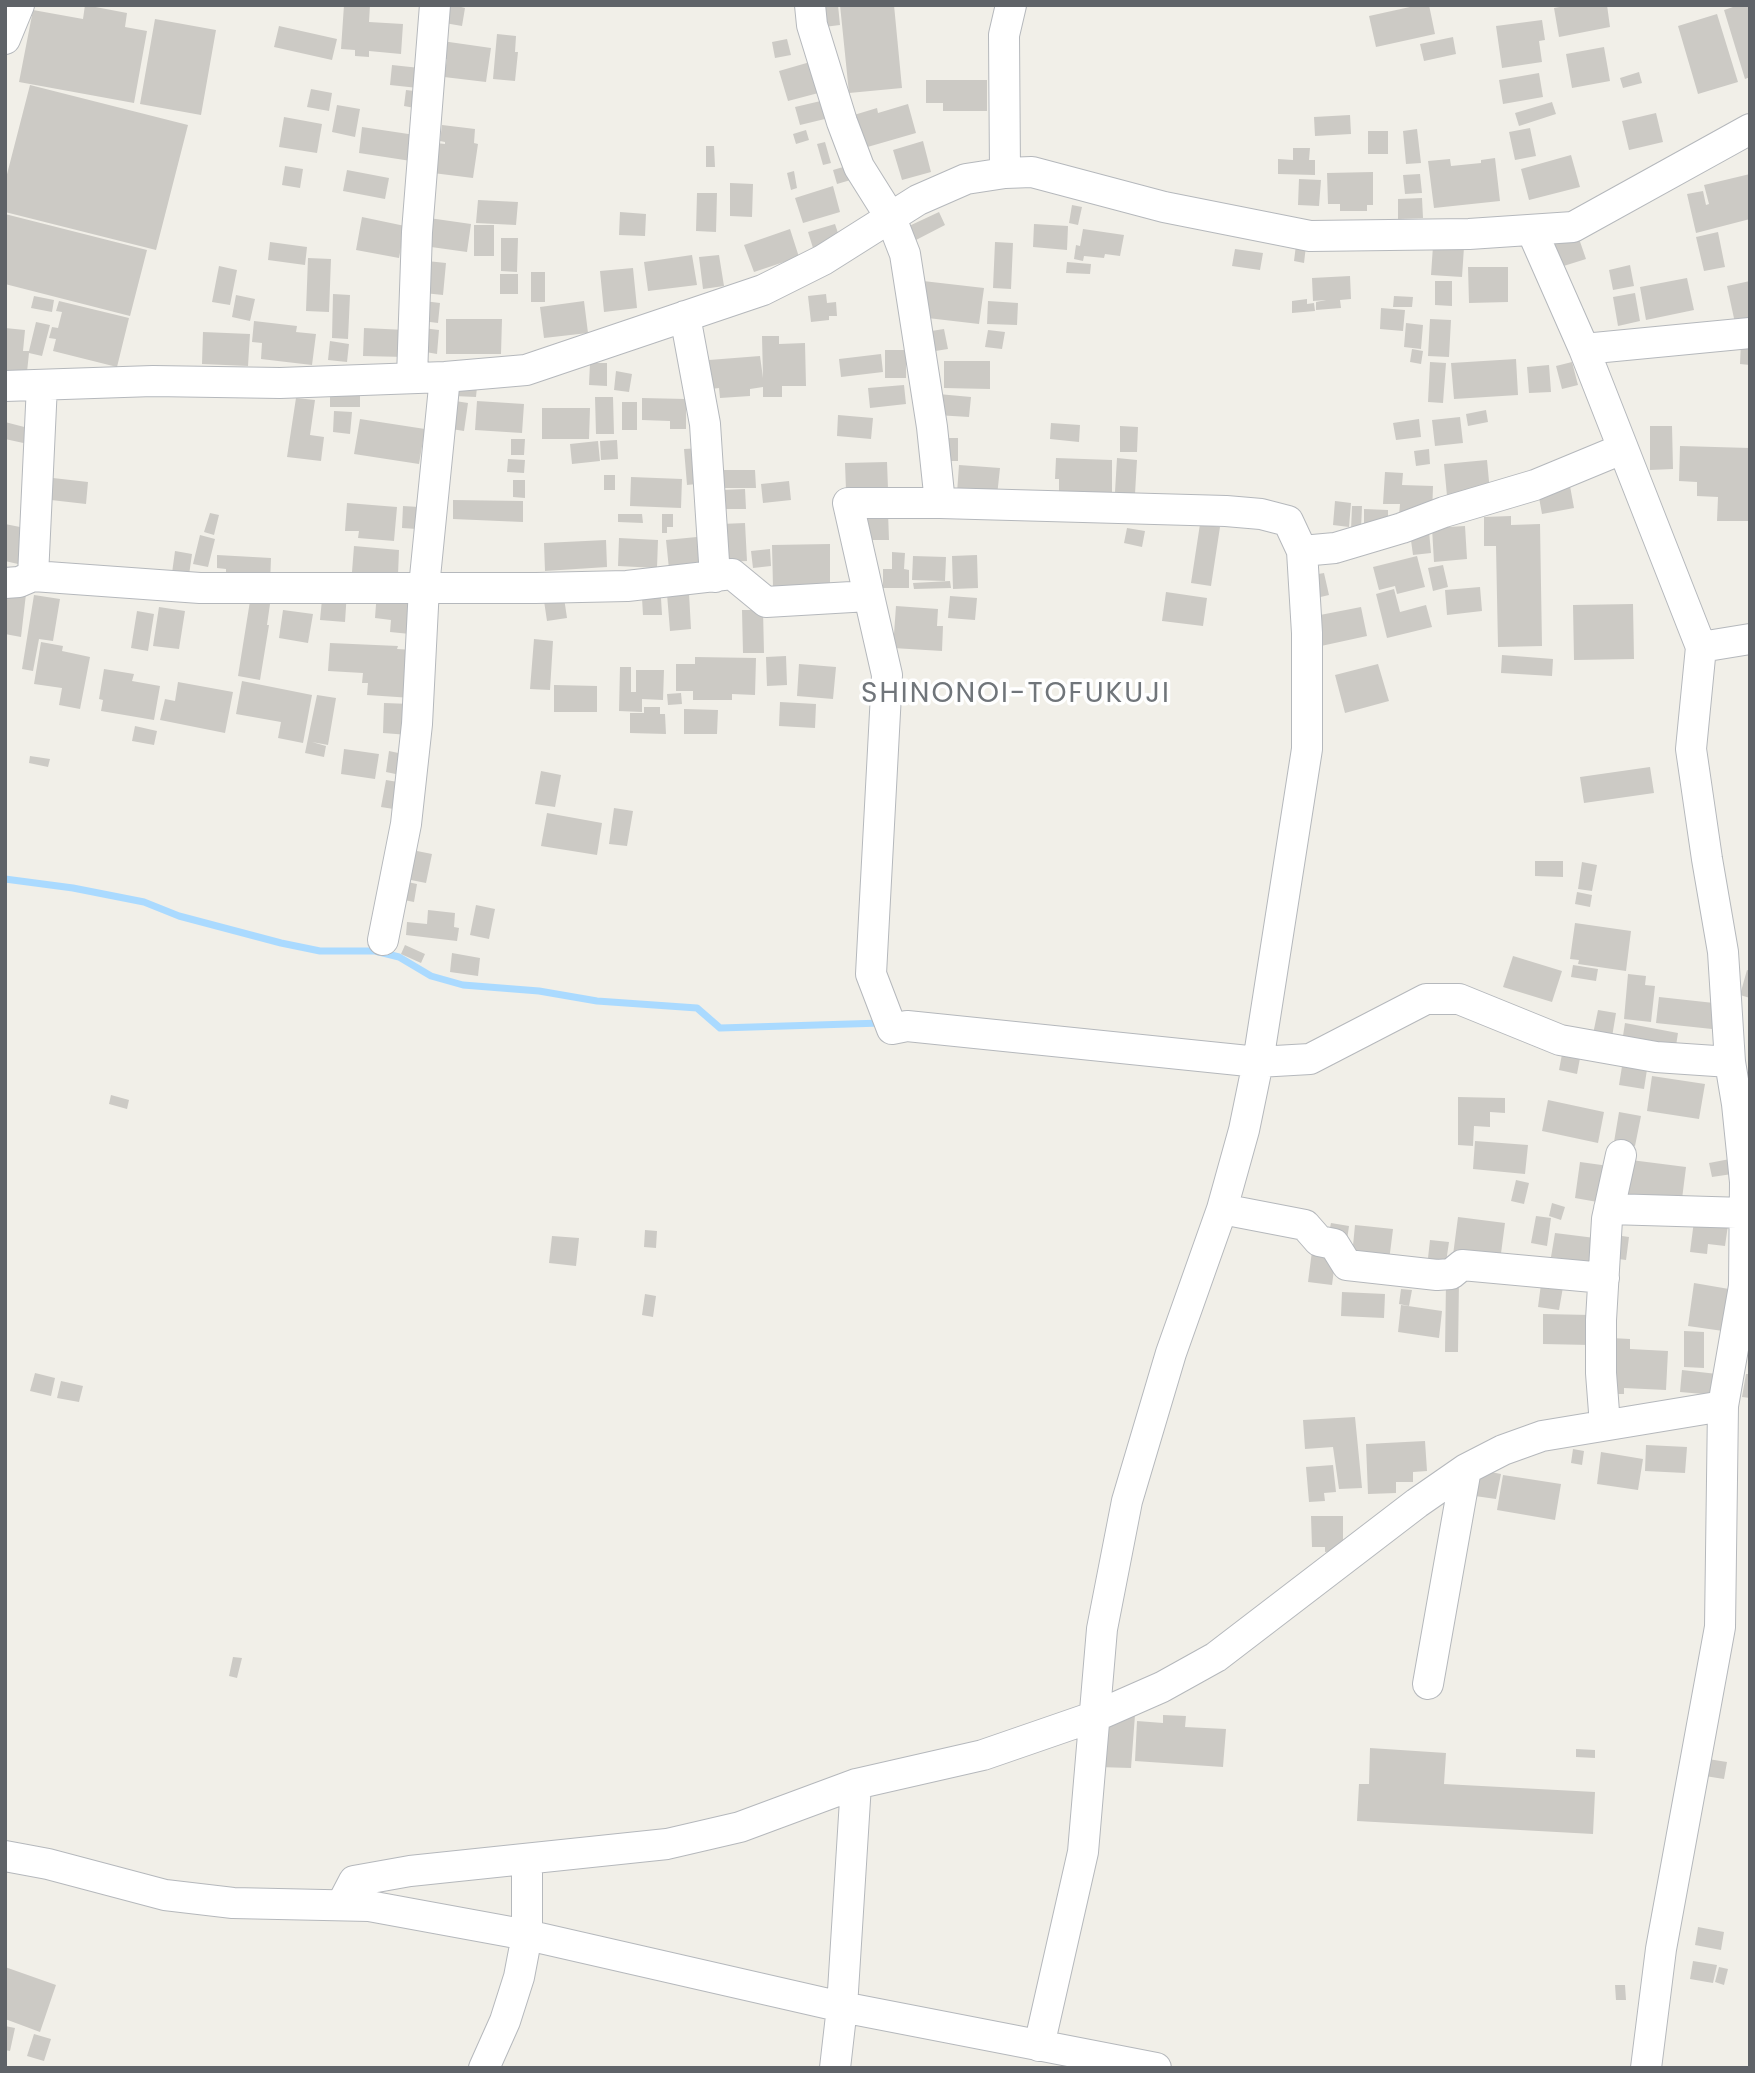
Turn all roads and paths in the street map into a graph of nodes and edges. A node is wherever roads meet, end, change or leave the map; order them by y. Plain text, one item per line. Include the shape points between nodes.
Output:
1 (19, 5) edge
2 (435, 5) edge
3 (810, 5) edge
4 (1011, 5) edge
5 (5, 39) edge
6 (1750, 129) edge
7 (1005, 173) junction
8 (891, 218) junction
9 (1532, 231) junction
10 (685, 316) junction
11 (1750, 333) edge
12 (1584, 349) junction
13 (412, 377) junction
14 (445, 377) junction
15 (42, 385) junction
16 (5, 386) edge
17 (1622, 449) junction
18 (940, 503) junction
19 (1302, 551) junction
20 (715, 577) junction
21 (19, 580) edge
22 (424, 587) junction
23 (869, 596) junction
24 (1750, 639) edge
25 (1701, 647) junction
26 (383, 940) dead end
27 (1737, 954) edge
28 (1258, 1062) junction
29 (1730, 1062) junction
30 (1621, 1155) dead end
31 (1222, 1209) junction
32 (1609, 1209) junction
33 (1745, 1213) junction
34 (1604, 1278) junction
35 (1747, 1286) edge
36 (1723, 1406) junction
37 (1605, 1426) junction
38 (1466, 1469) junction
39 (1427, 1684) dead end
40 (1096, 1716) junction
41 (856, 1784) junction
42 (5, 1856) edge
43 (527, 1859) junction
44 (342, 1905) junction
45 (527, 1935) junction
46 (842, 2007) junction
47 (1039, 2046) junction
48 (484, 2068) edge
49 (835, 2068) edge
50 (1156, 2068) edge
51 (1646, 2068) edge

1 - 5 street
2 - 13 street via 417,232
3 - 8 street via 812,25 850,144
4 - 7 street via 1004,35
6 - 9 street via 1573,227
7 - 8 street via 966,179 918,200
7 - 9 street via 1032,172 1164,207 1310,236
8 - 10 street via 763,290
8 - 18 street via 905,254
9 - 12 street
10 - 14 street via 526,370
10 - 20 street via 705,424
11 - 12 street
12 - 17 street
13 - 14 street
13 - 15 street
14 - 22 street
15 - 16 street
15 - 21 street
17 - 19 street via 1535,485 1402,528 1335,548
17 - 25 street
18 - 19 street via 1261,514 1288,521
18 - 23 street via 848,503
19 - 28 street via 1307,749
20 - 22 street via 627,586
20 - 23 street via 732,575 766,602
21 - 22 street via 200,588
22 - 26 street via 406,824
23 - 28 street via 887,675 871,974 892,1030 907,1026
24 - 25 street
25 - 27 street via 1692,748 1707,859
27 - 29 street
28 - 29 street via 1310,1059 1426,999 1459,999 1560,1040 1656,1057
28 - 31 street
29 - 33 street
30 - 32 street
31 - 34 street via 1306,1225 1319,1241 1334,1244 1347,1265 1437,1275 1451,1274 1462,1265
31 - 40 street via 1171,1353 1127,1501 1102,1629
32 - 33 street
32 - 34 street
33 - 35 street
34 - 37 street via 1601,1373
35 - 36 street
36 - 37 street
36 - 51 street via 1720,1627 1659,1959
37 - 38 street via 1542,1436
38 - 39 street
38 - 40 street via 1216,1657
40 - 41 street via 982,1755
40 - 47 street via 1083,1852
41 - 43 street via 740,1827 667,1844
41 - 46 street
42 - 44 street via 165,1895 233,1903
43 - 44 street via 354,1881
43 - 45 street
44 - 45 street
45 - 46 street
45 - 48 street via 505,2021
46 - 47 street
46 - 49 street
47 - 50 street

